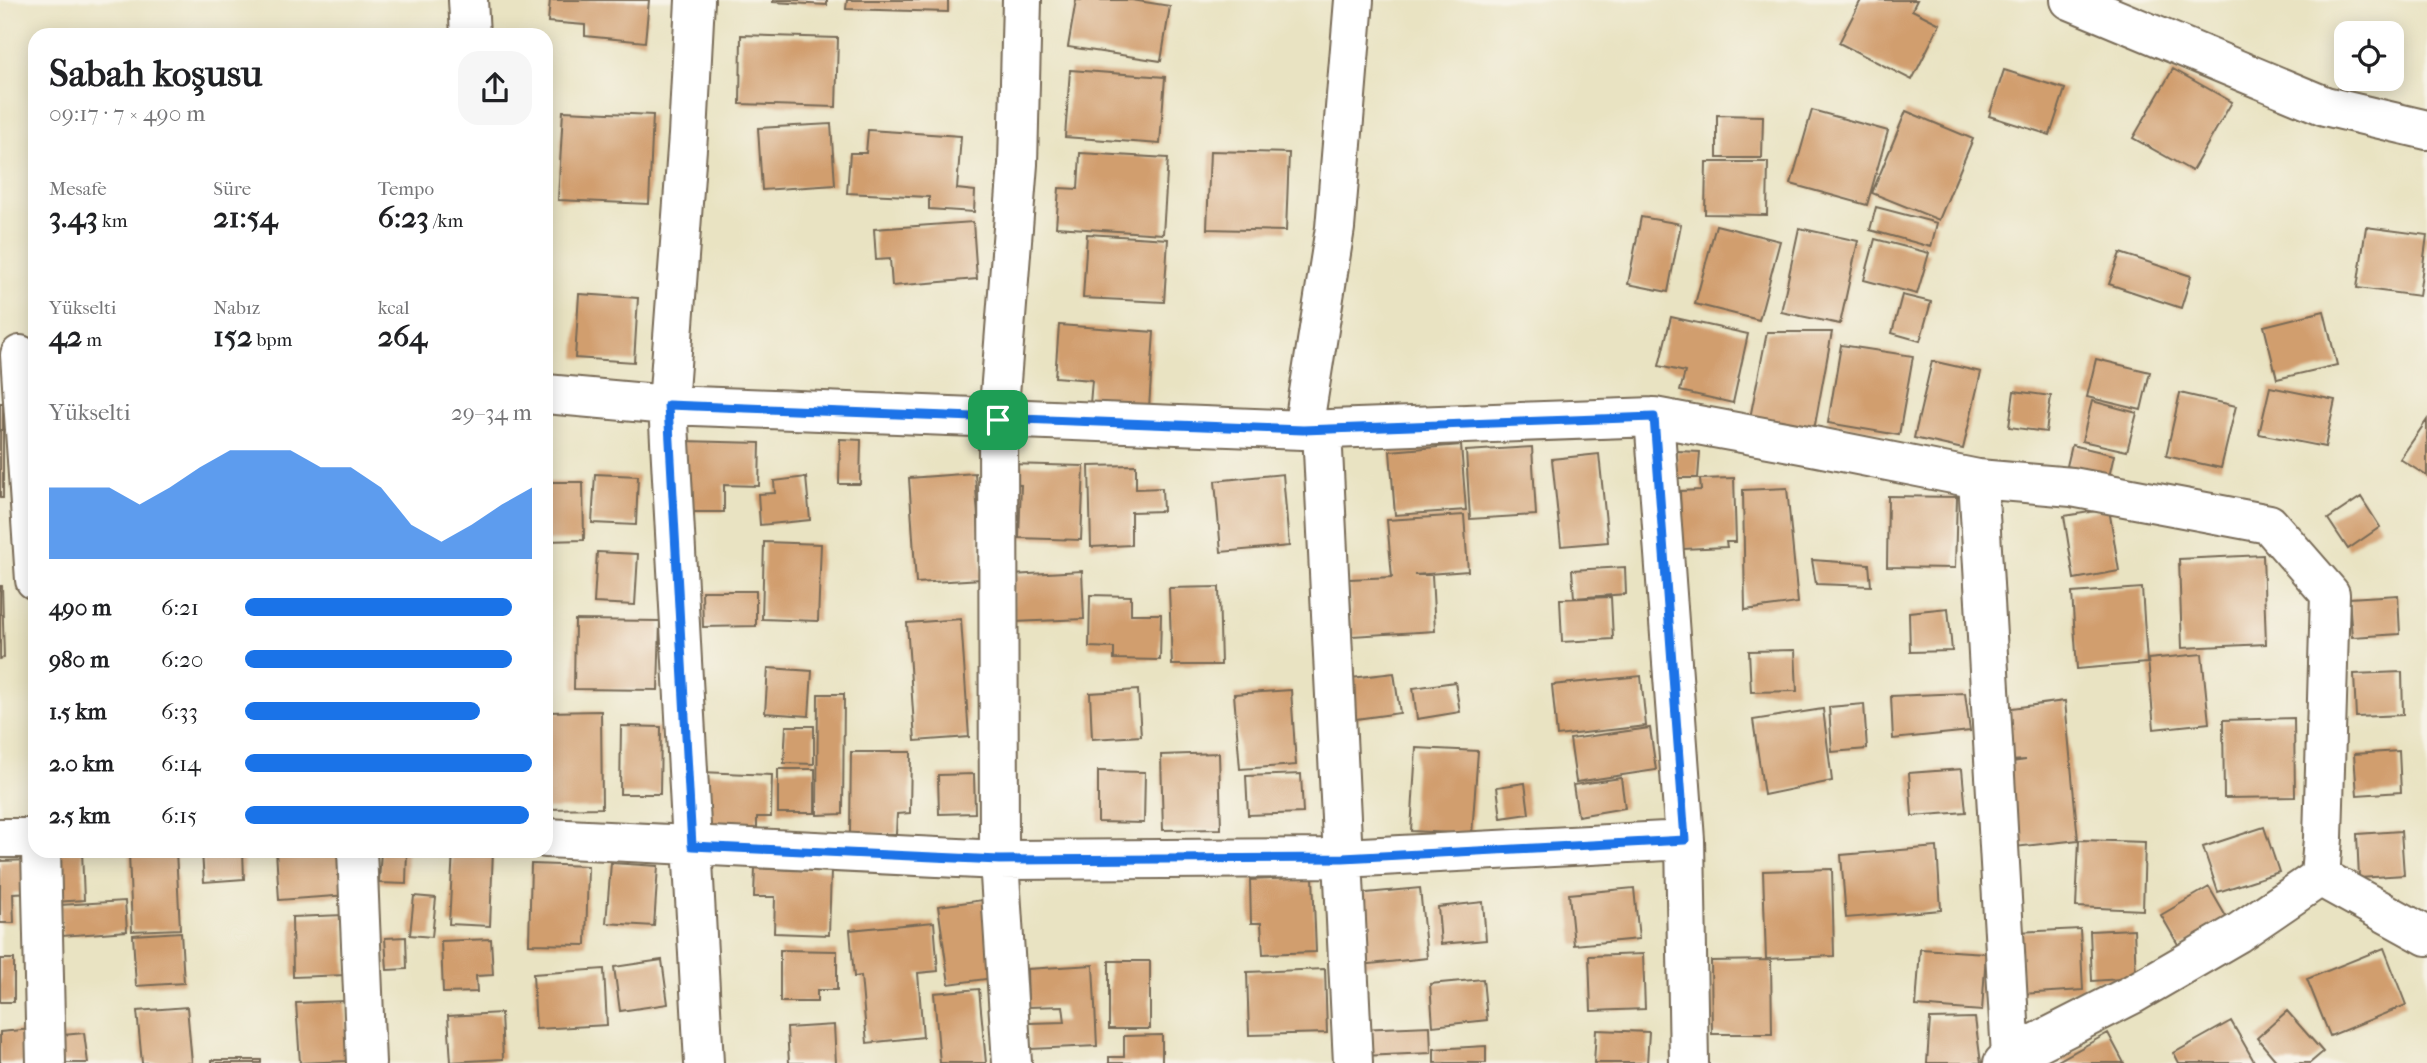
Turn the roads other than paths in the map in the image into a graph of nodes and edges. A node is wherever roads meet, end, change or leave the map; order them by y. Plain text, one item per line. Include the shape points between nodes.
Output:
1 (468, 0) edge
2 (695, 0) edge
3 (1022, 0) edge
4 (1354, 0) edge
5 (2070, 0) edge
6 (470, 28) edge
7 (2427, 130) edge
8 (18, 355) edge
9 (553, 395) edge
10 (668, 405) junction
11 (1654, 417) junction
12 (998, 420) junction
13 (1313, 430) junction
14 (1978, 479) junction
15 (28, 487) edge
16 (0, 838) edge
17 (28, 838) edge
18 (553, 838) edge
19 (1685, 840) junction
20 (692, 846) junction
21 (41, 858) edge
22 (357, 858) edge
23 (1343, 858) junction
24 (999, 860) junction
25 (2320, 877) junction
26 (2427, 936) edge
27 (2007, 1059) edge
28 (46, 1063) edge
29 (366, 1063) edge
30 (704, 1063) edge
31 (1012, 1063) edge
32 (1353, 1063) edge
33 (1689, 1063) edge

1 - 6 street
2 - 10 street
3 - 12 street via 1018,164
4 - 13 street
5 - 7 street via 2325,106
8 - 15 street
9 - 10 street
10 - 12 street
10 - 20 street
11 - 13 street
11 - 14 street
11 - 19 street
12 - 13 street
12 - 24 street
13 - 23 street
14 - 25 street via 2072,487 2269,524 2330,594
14 - 27 street
16 - 17 street
18 - 20 street
19 - 23 street
19 - 33 street
20 - 24 street
20 - 30 street
21 - 28 street
22 - 29 street
23 - 24 street
23 - 32 street
24 - 31 street
25 - 26 street
25 - 27 street via 2238,933

